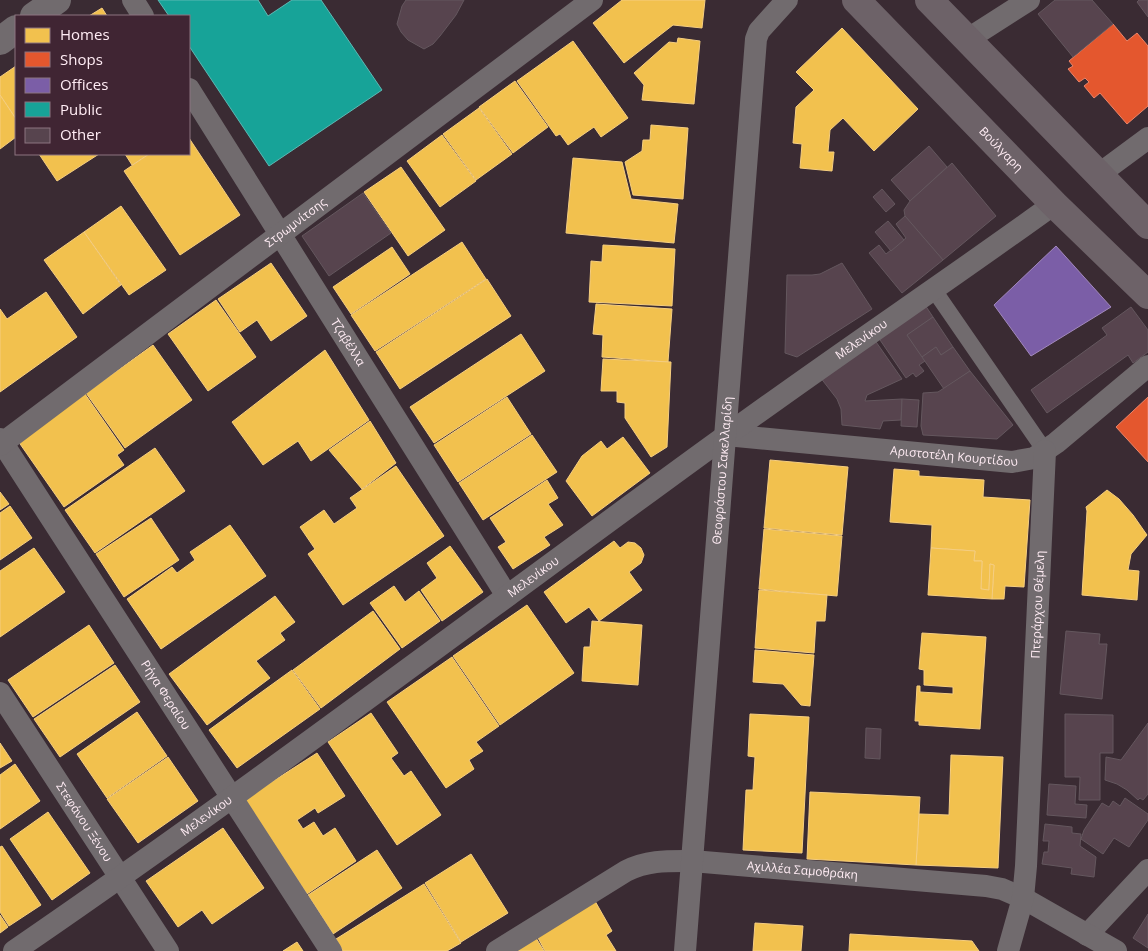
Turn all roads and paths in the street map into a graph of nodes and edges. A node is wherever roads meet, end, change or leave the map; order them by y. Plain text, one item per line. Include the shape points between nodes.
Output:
1 (57, 0) edge
2 (133, 0) edge
3 (592, 0) edge
4 (856, 0) edge
5 (929, 0) edge
6 (1029, 0) edge
7 (774, 5) edge
8 (35, 15) edge
9 (142, 15) edge
10 (15, 30) edge
11 (968, 39) junction
12 (0, 41) edge
13 (190, 91) edge
14 (1148, 138) edge
15 (1098, 175) junction
16 (1054, 204) junction
17 (1148, 225) edge
18 (280, 234) junction
19 (934, 290) junction
20 (1148, 296) edge
21 (1148, 366) edge
22 (726, 435) junction
23 (1, 442) edge
24 (1045, 451) junction
25 (507, 596) junction
26 (0, 693) edge
27 (232, 798) junction
28 (692, 861) junction
29 (1148, 870) edge
30 (121, 878) junction
31 (1023, 898) junction
32 (1088, 935) junction
33 (14, 951) edge
34 (168, 951) edge
35 (331, 951) edge
36 (497, 951) edge
37 (684, 951) edge
38 (1008, 951) edge
39 (1116, 951) edge

1 - 8 street
2 - 9 street
3 - 18 street, Στρωμνίτσης
4 - 16 main road, Βούλγαρη
5 - 11 main road
6 - 11 street
7 - 22 street, Θεοφράστου Σακελλαρίδη via 756,39
10 - 12 street
11 - 15 main road
13 - 18 street, Τζαβέλλα
14 - 15 street
15 - 17 main road
16 - 19 street, Μελενίκου
16 - 20 main road, Βούλγαρη
18 - 23 street, Στρωμνίτσης
18 - 25 street, Τζαβέλλα
19 - 22 street, Μελενίκου
19 - 24 street
21 - 24 street, Αριστοτέλη Κουρτίδου
22 - 24 street, Αριστοτέλη Κουρτίδου via 1012,462 1034,458
22 - 25 street, Μελενίκου
22 - 28 street, Θεοφράστου Σακελλαρίδη
23 - 27 street, Ρήγα Φεραίου
24 - 31 street, Πτεράρχου Θέμελη
25 - 27 street, Μελενίκου
26 - 30 street, Στεφάνου Ξένου
27 - 30 street, Μελενίκου
27 - 35 street, Ρήγα Φεραίου
28 - 31 street, Αχιλλέα Σαμοθράκη via 986,886
28 - 36 street, Αχιλλέα Σαμοθράκη via 661,861 637,866
28 - 37 street, Θεοφράστου Σακελλαρίδη
29 - 32 street
30 - 33 street, Μελενίκου
30 - 34 street, Στεφάνου Ξένου
31 - 32 street, Αχιλλέα Σαμοθράκη
31 - 38 street, Πτεράρχου Θέμελη
32 - 39 street, Αχιλλέα Σαμοθράκη

